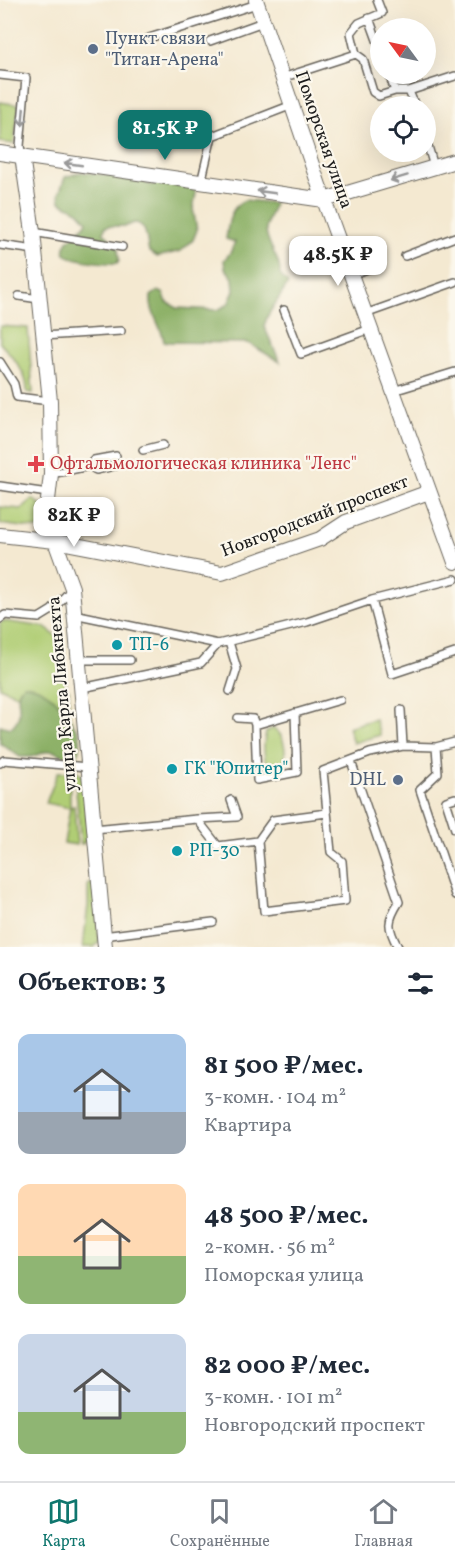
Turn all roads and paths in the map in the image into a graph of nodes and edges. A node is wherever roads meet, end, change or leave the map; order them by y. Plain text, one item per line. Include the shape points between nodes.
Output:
1 (377, 0) edge
2 (257, 2) edge
3 (369, 18) joint
4 (263, 22) junction
5 (149, 38) dead end
6 (210, 41) dead end
7 (356, 54) junction
8 (0, 75) edge
9 (455, 76) edge
10 (282, 78) junction
11 (393, 84) edge
12 (395, 91) junction
13 (409, 91) junction
14 (411, 96) edge
15 (292, 105) junction
16 (0, 153) edge
17 (22, 156) junction
18 (455, 161) edge
19 (433, 162) edge
20 (434, 167) junction
21 (201, 183) junction
22 (324, 200) junction
23 (33, 232) junction
24 (455, 237) edge
25 (0, 245) edge
26 (122, 247) dead end
27 (35, 250) junction
28 (405, 256) dead end
29 (381, 264) dead end
30 (351, 275) junction
31 (455, 282) edge
32 (19, 296) dead end
33 (39, 299) junction
34 (284, 310) dead end
35 (365, 314) junction
36 (370, 329) junction
37 (121, 331) dead end
38 (43, 336) junction
39 (0, 362) edge
40 (455, 372) edge
41 (393, 391) junction
42 (50, 401) junction
43 (163, 446) dead end
44 (143, 450) dead end
45 (117, 456) dead end
46 (89, 465) junction
47 (118, 465) dead end
48 (51, 474) junction
49 (0, 486) edge
50 (429, 492) junction
51 (48, 493) junction
52 (0, 535) edge
53 (55, 541) junction
54 (455, 562) edge
55 (455, 579) edge
56 (72, 588) junction
57 (372, 600) junction
58 (74, 614) junction
59 (0, 619) edge
60 (229, 642) junction
61 (218, 644) junction
62 (455, 653) edge
63 (79, 660) junction
64 (130, 660) dead end
65 (82, 688) junction
66 (230, 691) dead end
67 (340, 700) dead end
68 (402, 710) dead end
69 (295, 713) junction
70 (238, 718) dead end
71 (255, 725) junction
72 (455, 742) edge
73 (403, 746) junction
74 (436, 747) junction
75 (351, 760) junction
76 (0, 764) edge
77 (88, 767) junction
78 (455, 798) edge
79 (231, 800) dead end
80 (327, 813) junction
81 (197, 819) junction
82 (94, 829) junction
83 (455, 829) edge
84 (258, 841) junction
85 (452, 874) edge
86 (455, 895) edge
87 (213, 922) dead end
88 (104, 942) edge
89 (398, 947) edge

1 - 3 lane via 382,13
2 - 4 street, Поморская улица
2 - 5 lane
3 - 7 lane via 351,33
4 - 6 lane
4 - 10 street, Поморская улица
7 - 10 lane
7 - 12 lane via 363,59 373,92 379,96
8 -> 17 lane via 26,78
9 - 13 lane
10 - 15 street, Поморская улица
11 - 12 lane
12 - 13 lane
13 - 14 lane
15 - 21 lane via 212,136
15 - 22 street, Поморская улица
16 - 17 street
21 -> 17 street
17 - 23 street, улица Карла Либкнехта
18 - 20 street
19 - 20 lane
20 -> 22 street
22 -> 21 street
22 - 30 street, Поморская улица
23 - 26 lane
23 - 27 street, улица Карла Либкнехта
24 - 28 lane
25 - 27 lane
27 - 33 street, улица Карла Либкнехта
29 - 30 lane
30 - 35 street, Поморская улица
31 - 35 lane
32 - 33 lane
33 - 38 street, улица Карла Либкнехта
34 - 36 lane via 301,354
35 - 36 street, Поморская улица
36 - 41 street, Поморская улица
37 - 38 lane
38 - 42 street, улица Карла Либкнехта
39 - 42 lane via 17,397
40 - 41 lane
41 - 50 street, Поморская улица
42 - 48 street, улица Карла Либкнехта
43 - 44 lane
45 - 46 lane via 94,460
46 - 47 lane via 96,470
46 - 48 lane
48 - 51 street, улица Карла Либкнехта
49 - 51 lane
50 - 53 street, Новгородский проспект via 346,522 320,538 222,573
50 - 54 street, Поморская улица
51 - 53 street, улица Карла Либкнехта via 45,526
52 - 53 street, Новгородский проспект
53 - 56 street, улица Карла Либкнехта
55 - 57 lane
56 - 58 street, улица Карла Либкнехта
56 - 59 lane via 39,618 5,615
57 - 60 lane
57 - 62 lane via 392,674
58 - 61 lane
58 - 63 street, улица Карла Либкнехта
60 - 61 lane
60 - 66 lane via 237,669
61 - 65 lane via 201,663
63 - 64 lane
63 - 65 street, улица Карла Либкнехта
65 - 77 street, улица Карла Либкнехта
67 - 69 lane
68 - 73 lane
69 - 71 lane
69 - 71 lane via 297,772 257,780
70 - 71 lane via 253,719
72 - 74 lane
73 - 74 lane
73 - 75 lane
74 - 85 lane via 438,773 420,790
75 - 80 lane via 323,771
75 - 89 lane via 399,902 389,917 390,932
76 - 77 lane via 4,760
77 - 82 street, улица Карла Либкнехта
78 - 83 lane via 446,801
79 - 81 lane via 237,817
80 - 84 lane via 273,820
80 - 84 lane via 331,852 342,861 345,900 264,911
81 - 82 lane
81 - 84 lane via 218,846
82 - 88 street, улица Карла Либкнехта
85 - 86 lane
87 - 88 lane

